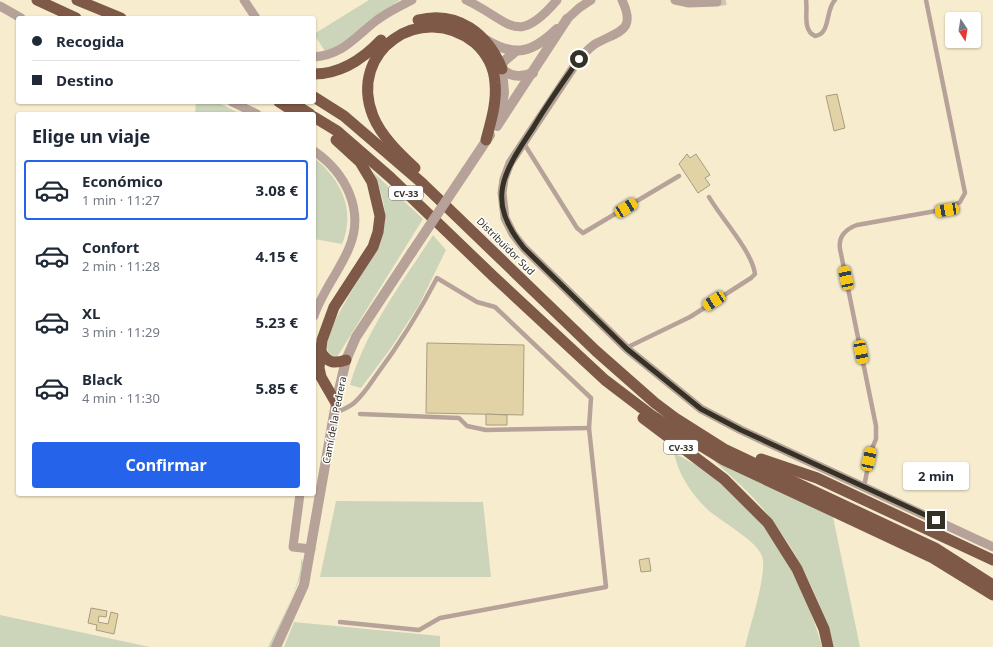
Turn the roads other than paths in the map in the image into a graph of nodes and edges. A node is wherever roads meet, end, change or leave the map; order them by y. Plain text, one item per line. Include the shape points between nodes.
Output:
1 (37, 0) edge
2 (77, 0) edge
3 (244, 0) edge
4 (412, 0) edge
5 (466, 0) edge
6 (557, 0) edge
7 (591, 0) edge
8 (622, 0) edge
9 (675, 0) edge
10 (806, 0) edge
11 (835, 0) edge
12 (926, 0) edge
13 (717, 2) dead end
14 (0, 6) edge
15 (100, 11) junction
16 (18, 16) edge
17 (72, 16) edge
18 (115, 16) edge
19 (121, 16) edge
20 (255, 16) edge
21 (567, 19) junction
22 (441, 26) junction
23 (486, 40) junction
24 (516, 50) junction
25 (316, 57) edge
26 (502, 69) junction
27 (533, 73) junction
28 (316, 74) edge
29 (316, 98) edge
30 (236, 104) edge
31 (283, 104) edge
32 (294, 104) edge
33 (253, 112) edge
34 (295, 112) edge
35 (307, 112) edge
36 (316, 118) edge
37 (316, 126) edge
38 (493, 126) junction
39 (486, 140) joint
40 (523, 142) junction
41 (316, 152) edge
42 (679, 176) dead end
43 (422, 182) junction
44 (709, 197) dead end
45 (493, 276) junction
46 (316, 311) edge
47 (626, 348) junction
48 (320, 352) junction
49 (346, 360) junction
50 (335, 408) junction
51 (360, 414) dead end
52 (675, 418) junction
53 (589, 428) junction
54 (864, 487) junction
55 (300, 496) edge
56 (993, 547) edge
57 (311, 549) junction
58 (993, 560) edge
59 (993, 585) edge
60 (993, 596) edge
61 (340, 622) dead end
62 (276, 647) edge
63 (828, 647) edge

1 - 17 highway
2 - 15 highway
3 - 20 street
4 - 25 street via 377,21 335,53
5 - 6 street via 508,25 524,28 535,22
7 - 21 street
8 - 40 street via 628,18 627,25 619,33 593,45 584,53
9 - 13 street via 689,3
10 - 11 lane via 806,24 815,36 825,30 830,4
12 - 54 lane via 965,193 960,202 947,210 857,225 846,230 840,240 876,426 876,439
14 - 16 street
15 - 18 highway
15 - 19 highway
21 - 24 street via 543,42 530,49
21 - 27 street
22 - 26 street via 458,27 472,34 486,47
22 - 38 highway via 469,38 482,49 490,64 495,82
22 - 43 highway via 413,28 390,40 376,57 367,87 373,117 381,131 416,168
23 - 24 street via 503,49
23 - 26 highway
23 - 28 highway via 478,32 459,22 440,17 426,18 399,26 355,63 337,70
24 - 26 street via 503,62
26 - 27 street via 510,75
26 - 38 street via 500,98
27 - 38 street
29 - 43 highway, Distribuïdor Sud / CV-33 via 344,116
30 - 33 street
31 - 34 highway
32 - 35 highway
36 - 45 highway, CV-33 via 337,131 390,177
37 - 48 highway via 334,138 360,162 372,182 380,216 373,247 334,307
38 - 39 highway
39 - 49 street, Camí de la Pedrera, bridge via 356,337
40 - 42 lane via 577,228 584,233
40 - 47 street via 510,163 502,192 505,218 513,234 524,248
41 - 46 street via 334,168 346,184 355,212 355,230 349,248
43 - 52 highway, Distribuïdor Sud / CV-33 via 596,351
44 - 47 lane via 740,242 754,267 755,274 690,317
45 - 60 highway via 605,380 676,432 724,460 933,558
45 - 63 highway, CV-33 via 602,386 724,480 768,523 798,569 824,630
47 - 54 street via 701,409
48 - 49 highway via 326,360 333,363
48 - 50 highway via 321,377
49 - 50 street, Camí de la Pedrera
50 - 53 lane via 345,409 365,390 417,315 437,278 477,302 495,307 591,398
50 - 57 street, Camí de la Pedrera
51 - 53 lane via 458,418 467,426 486,430
52 - 58 highway via 754,457 817,478
52 - 59 highway, CV-33 via 724,449 935,548
53 - 61 lane via 606,587 440,618 419,630
54 - 56 street
55 - 57 street via 292,547
57 - 62 street, Camí de la Pedrera via 304,585

